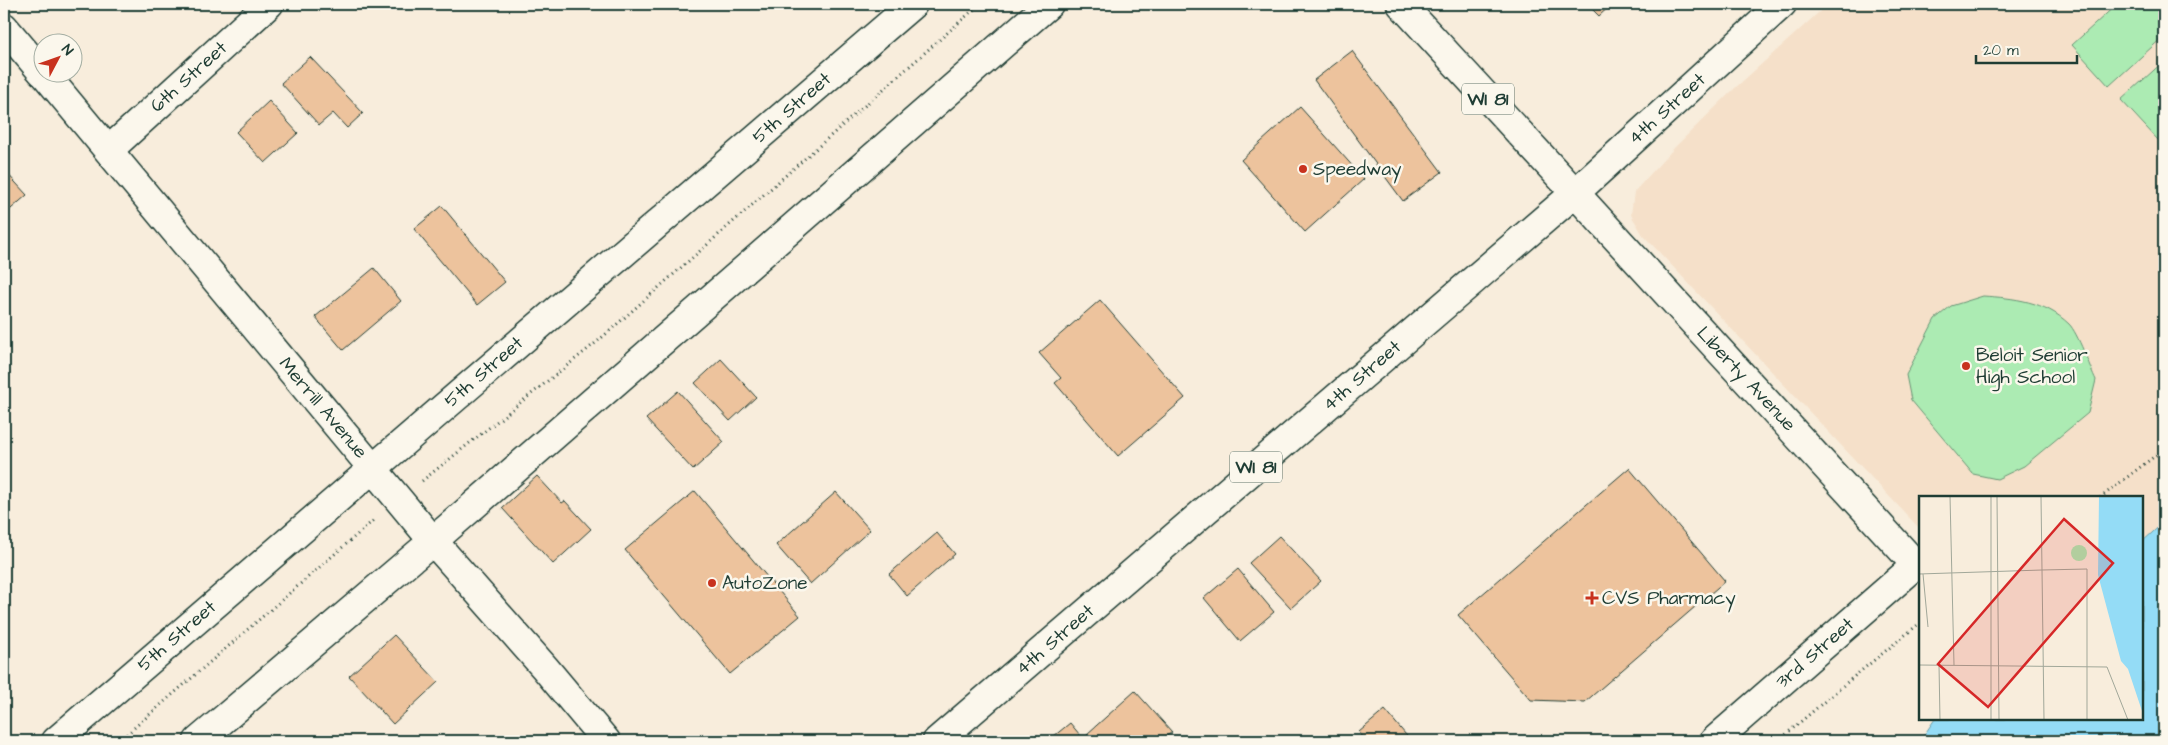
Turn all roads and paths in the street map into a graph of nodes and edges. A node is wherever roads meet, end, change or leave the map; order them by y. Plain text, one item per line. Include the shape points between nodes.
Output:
1 (269, 4) edge
2 (913, 4) edge
3 (980, 4) edge
4 (1049, 4) edge
5 (1400, 4) edge
6 (1782, 4) edge
7 (4, 27) edge
8 (32, 59) edge
9 (51, 82) edge
10 (109, 150) junction
11 (1575, 193) junction
12 (2164, 450) edge
13 (372, 468) junction
14 (2103, 496) edge
15 (398, 499) junction
16 (433, 541) junction
17 (1916, 565) joint
18 (1919, 624) edge
19 (56, 741) edge
20 (118, 741) edge
21 (198, 741) edge
22 (606, 741) edge
23 (937, 741) edge
24 (1714, 741) edge
25 (1778, 741) edge

1 - 10 street, 6th Street
2 - 13 street, 5th Street
3 - 15 path via 598,341
4 - 16 street
5 - 11 street, WI 81
6 - 11 street, 4th Street
7 - 8 street, Merrill Avenue
9 - 10 street, Merrill Avenue
10 - 13 street, Merrill Avenue
11 - 17 street, Liberty Avenue
11 - 23 street, 4th Street / WI 81
12 - 14 path
13 - 15 street, Merrill Avenue
13 - 19 street, 5th Street
15 - 16 street, Merrill Avenue
15 - 20 path
16 - 21 street
16 - 22 street, Merrill Avenue
17 - 24 street, 3rd Street
18 - 25 path

